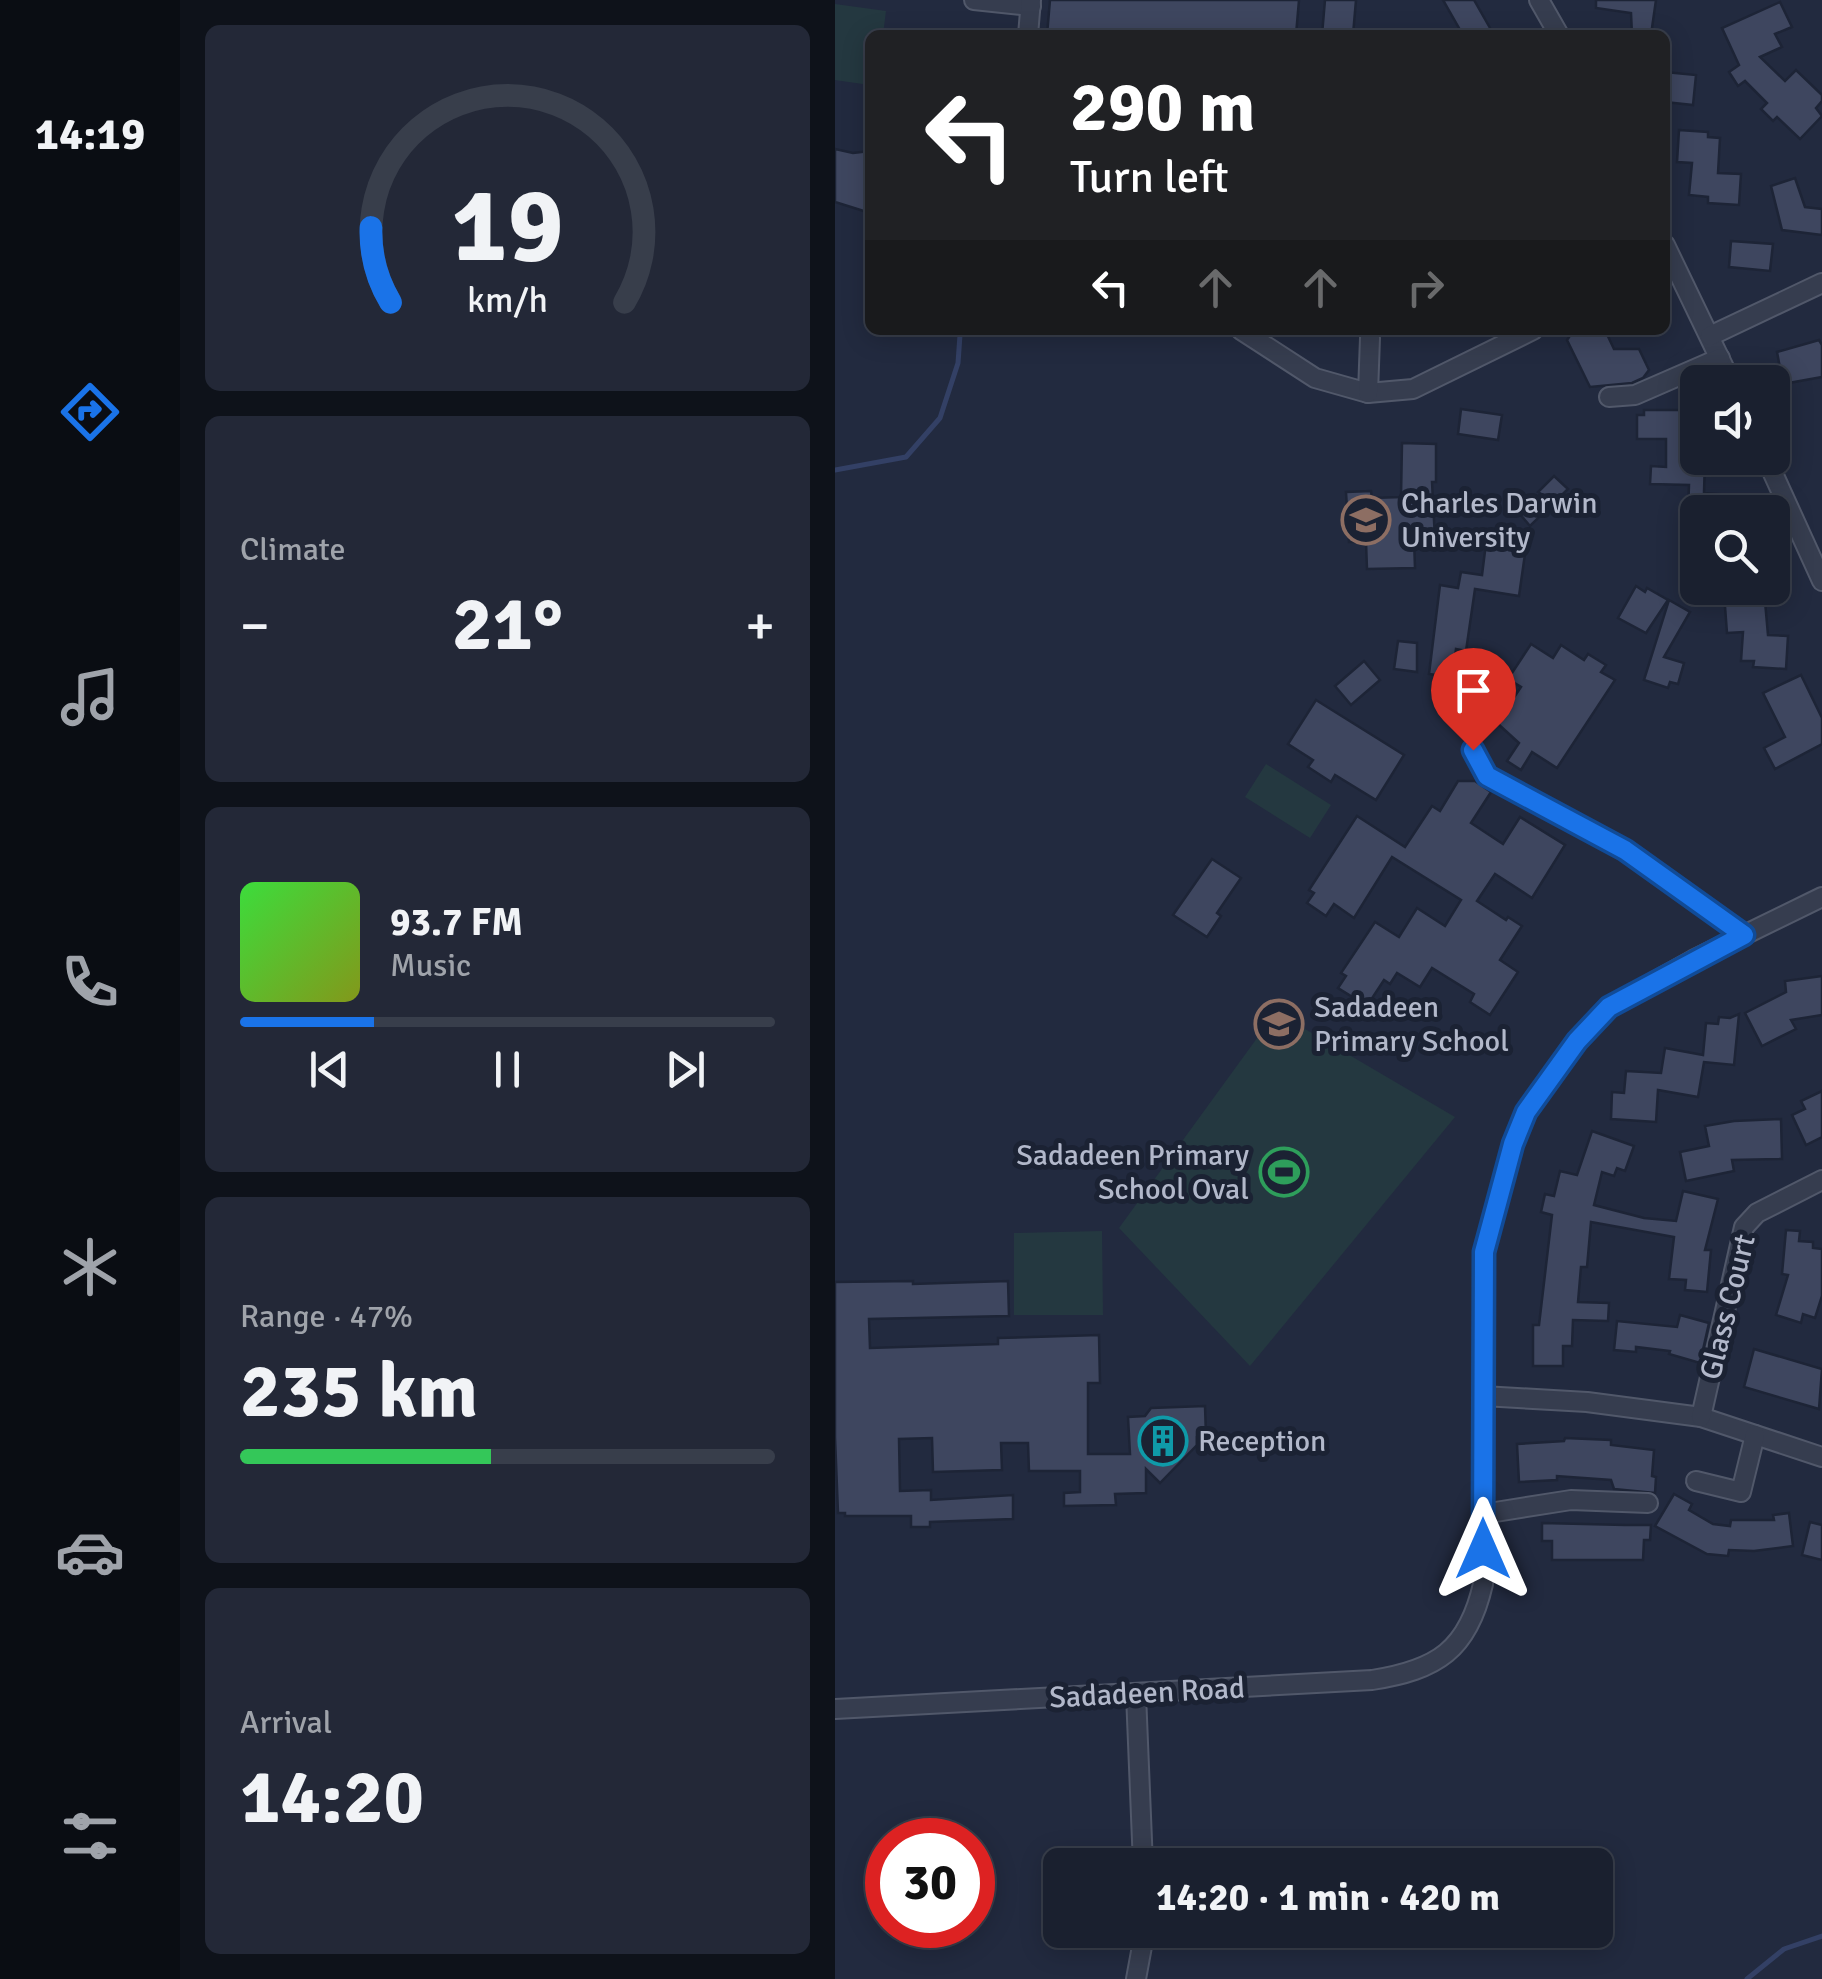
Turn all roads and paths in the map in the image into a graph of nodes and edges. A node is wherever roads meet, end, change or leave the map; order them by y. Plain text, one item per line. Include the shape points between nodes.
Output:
1 (973, 0) edge
2 (1539, 0) edge
3 (1031, 3) edge
4 (1029, 30) edge
5 (1556, 30) edge
6 (1670, 262) edge
7 (1822, 283) edge
8 (1250, 335) edge
9 (1515, 335) edge
10 (1710, 336) junction
11 (1370, 338) dead end
12 (1720, 358) junction
13 (1723, 365) edge
14 (1367, 393) junction
15 (1609, 397) dead end
16 (1775, 475) edge
17 (1816, 553) edge
18 (1822, 581) edge
19 (1473, 750) dead end
20 (1822, 898) edge
21 (1744, 935) junction
22 (1822, 1180) edge
23 (1483, 1396) junction
24 (1701, 1417) junction
25 (1755, 1435) junction
26 (1822, 1457) edge
27 (1696, 1481) dead end
28 (1648, 1503) dead end
29 (1483, 1514) junction
30 (1136, 1694) junction
31 (835, 1709) edge
32 (1142, 1848) edge
33 (1142, 1948) edge
34 (1136, 1979) edge

1 - 3 street
2 - 5 street
3 - 4 street
6 - 10 street
7 - 10 street
8 - 14 street via 1315,378
9 - 14 street via 1413,389
10 - 12 street
11 - 14 street
12 - 13 street
12 - 15 street via 1635,396
16 - 17 street
17 - 18 street
19 - 21 street via 1487,776 1625,850
20 - 21 street
21 - 23 street via 1609,1007 1526,1112 1484,1252
22 - 24 street, Glass Court via 1757,1213 1744,1227
23 - 24 street
23 - 29 street
24 - 25 street
25 - 26 street
25 - 27 street via 1741,1492
28 - 29 street via 1571,1500
29 - 30 street, Sadadeen Road via 1477,1609 1452,1650 1435,1664 1390,1677
30 - 31 street, Sadadeen Road
30 - 32 street
33 - 34 street

